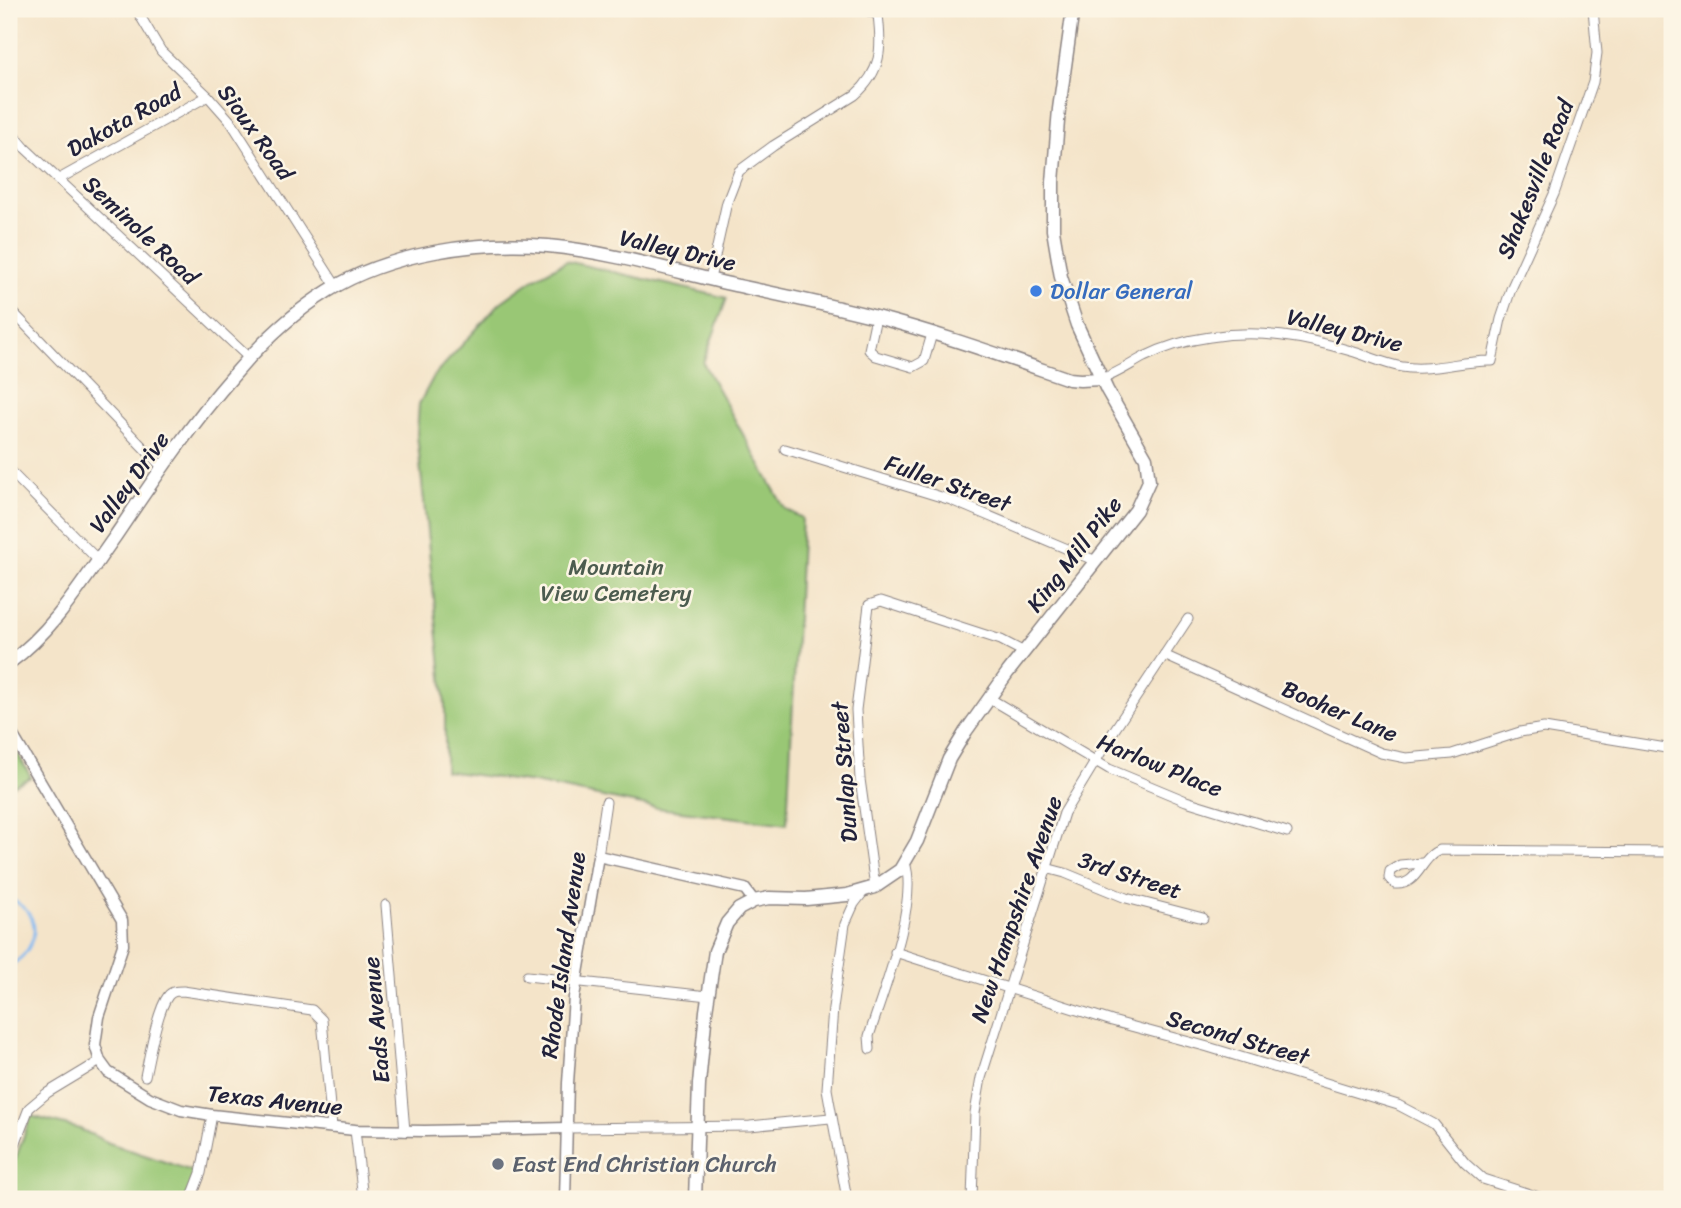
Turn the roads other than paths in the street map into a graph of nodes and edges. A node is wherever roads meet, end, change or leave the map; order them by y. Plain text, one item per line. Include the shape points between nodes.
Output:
1 (136, 9) edge
2 (864, 9) edge
3 (1073, 9) edge
4 (1593, 9) edge
5 (878, 12) edge
6 (208, 96) junction
7 (9, 129) edge
8 (59, 179) junction
9 (710, 279) junction
10 (336, 286) junction
11 (9, 308) edge
12 (876, 317) junction
13 (932, 334) junction
14 (249, 358) junction
15 (1492, 361) joint
16 (1101, 379) junction
17 (785, 449) dead end
18 (163, 468) junction
19 (9, 470) edge
20 (98, 561) junction
21 (1096, 561) junction
22 (1188, 619) dead end
23 (1024, 652) junction
24 (1164, 655) junction
25 (9, 663) edge
26 (989, 698) junction
27 (9, 729) edge
28 (1672, 749) edge
29 (1094, 762) junction
30 (606, 802) dead end
31 (1287, 832) dead end
32 (1672, 852) edge
33 (597, 856) junction
34 (905, 863) junction
35 (1422, 863) dead end
36 (1046, 868) junction
37 (870, 889) junction
38 (754, 901) junction
39 (386, 905) dead end
40 (1203, 918) dead end
41 (895, 953) junction
42 (527, 976) dead end
43 (576, 981) junction
44 (1009, 988) junction
45 (708, 996) junction
46 (870, 1049) dead end
47 (100, 1062) junction
48 (145, 1076) dead end
49 (212, 1115) junction
50 (830, 1118) junction
51 (697, 1127) junction
52 (332, 1128) junction
53 (567, 1128) junction
54 (355, 1130) junction
55 (405, 1131) junction
56 (9, 1160) edge
57 (191, 1199) edge
58 (363, 1199) edge
59 (565, 1199) edge
60 (695, 1199) edge
61 (846, 1199) edge
62 (972, 1199) edge
63 (1545, 1199) edge

1 - 6 street, Sioux Road via 161,51
2 - 5 street
3 - 16 main road, King Mill Pike via 1059,109 1053,230 1066,295
4 - 15 street, Shakesville Road via 1597,54 1593,82 1554,194 1500,319
5 - 9 street via 881,43 876,69 866,85 739,170
6 - 8 street, Dakota Road
6 - 10 street, Sioux Road via 231,122
7 - 8 street, Seminole Road
8 - 14 street, Seminole Road
9 - 10 main road, Valley Drive via 584,251 512,244 411,258
9 - 12 main road, Valley Drive
10 - 14 main road, Valley Drive via 292,316
11 - 18 street
12 - 13 main road, Valley Drive
12 - 13 street via 869,350 876,356 913,367 924,361
13 - 16 main road, Valley Drive via 1069,379
14 - 18 main road, Valley Drive
15 - 16 street, Valley Drive via 1402,367 1295,336 1252,332 1171,346
16 - 21 main road, King Mill Pike via 1142,448 1149,481 1143,499
17 - 21 street, Fuller Street via 951,500
18 - 20 main road, Valley Drive
19 - 20 street
20 - 25 main road, Valley Drive via 52,624
21 - 23 main road, King Mill Pike
22 - 24 street, New Hampshire Avenue
23 - 26 main road, King Mill Pike
23 - 37 street, Dunlap Street via 990,636 881,601 869,605 856,723
24 - 28 street, Booher Lane via 1395,757 1452,754 1545,728
24 - 29 street, New Hampshire Avenue
26 - 29 street, Harlow Place
26 - 34 main road, King Mill Pike via 949,759
27 - 47 street via 122,920 123,945 94,1037
29 - 31 street, Harlow Place via 1186,801
29 - 36 street, New Hampshire Avenue via 1064,813
30 - 33 street, Rhode Island Avenue
32 - 35 street via 1440,850
33 - 38 street via 745,889
33 - 43 street, Rhode Island Avenue
34 - 37 main road, King Mill Pike
34 - 41 street via 909,894
36 - 40 street, 3rd Street via 1126,898
36 - 44 street, New Hampshire Avenue
37 - 38 main road via 827,898
37 - 50 street via 848,915 841,945 828,1063
38 - 45 main road via 733,915 720,937
39 - 55 street, Eads Avenue
41 - 44 street, Second Street
41 - 46 street via 869,1036
42 - 43 street
43 - 45 street
43 - 53 street, Rhode Island Avenue
44 - 62 street, New Hampshire Avenue via 977,1093
44 - 63 street, Second Street via 1398,1105 1434,1124 1483,1179
45 - 51 main road
47 - 49 street, Texas Avenue via 114,1077 150,1098
47 - 56 street via 29,1108
48 - 52 street via 160,1012 172,993 183,990 312,1010 322,1020
49 - 52 street, Texas Avenue
49 - 57 street
50 - 51 street, Texas Avenue
50 - 61 street
51 - 53 street, Texas Avenue
51 - 60 main road
52 - 54 street, Texas Avenue
53 - 55 street, Texas Avenue
53 - 59 street, Rhode Island Avenue
54 - 55 street, Texas Avenue
54 - 58 street

